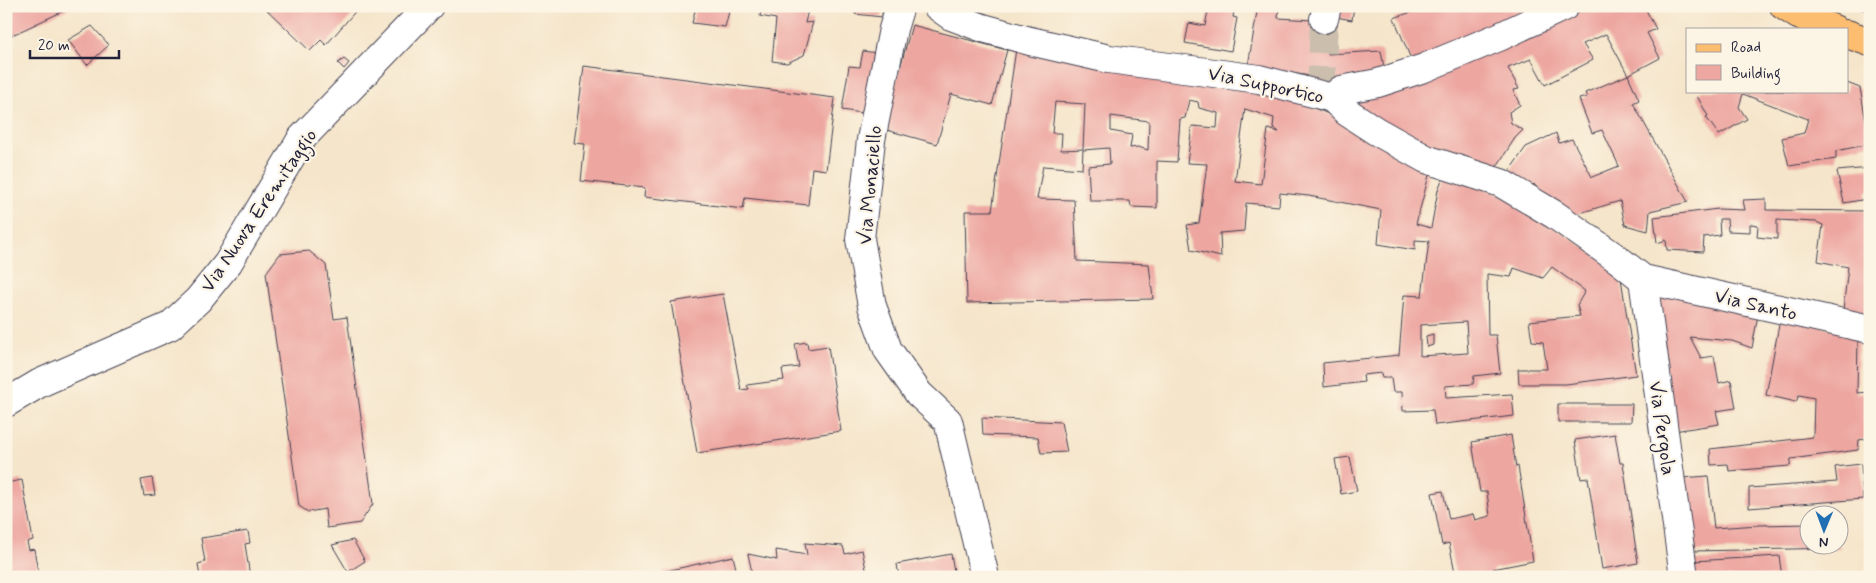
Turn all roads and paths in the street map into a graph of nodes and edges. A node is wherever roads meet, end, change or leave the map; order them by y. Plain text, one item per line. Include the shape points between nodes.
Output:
1 (429, 6) edge
2 (900, 6) edge
3 (937, 6) edge
4 (1565, 6) edge
5 (1784, 6) edge
6 (1831, 28) edge
7 (1848, 34) edge
8 (1870, 42) edge
9 (1332, 98) junction
10 (1643, 279) junction
11 (1870, 329) edge
12 (6, 403) edge
13 (985, 577) edge
14 (1684, 577) edge

1 - 12 street, Via Nuova Eremitaggio via 302,138 228,263 170,326 40,383
2 - 13 street, Via Monaciello via 871,140 860,239 872,306 888,350 919,394 948,421
3 - 9 street, Via Supportico via 951,16 1030,42 1109,59 1259,79
4 - 9 street via 1424,68 1378,83 1341,90
5 - 6 main road
7 - 8 main road
9 - 10 street, Via Supportico via 1376,131 1426,159 1501,183 1555,216
10 - 11 street, Via Santo
10 - 14 street, Via Pergola

